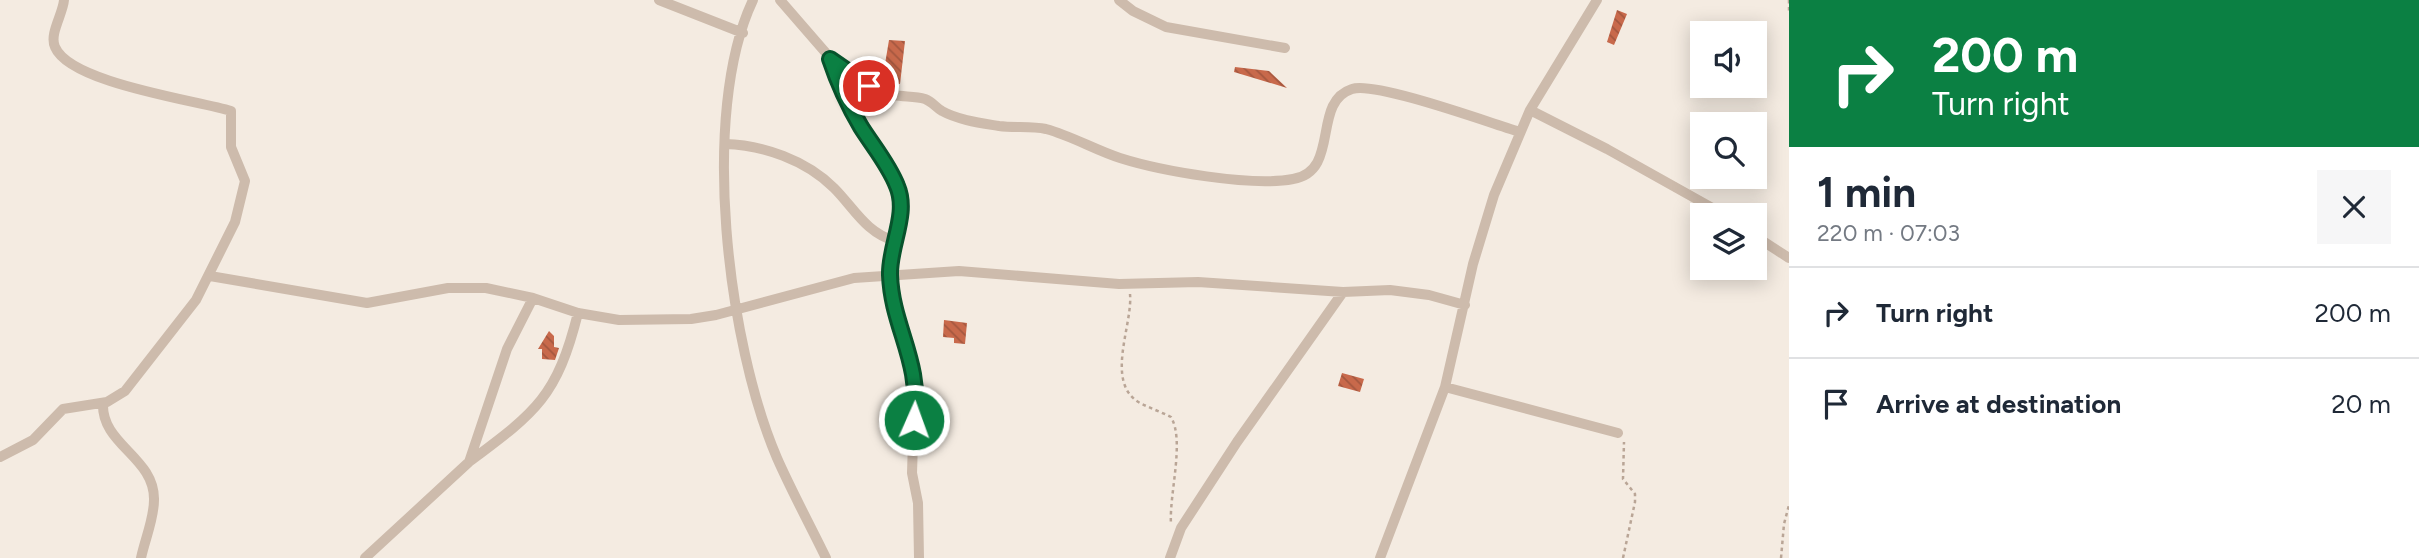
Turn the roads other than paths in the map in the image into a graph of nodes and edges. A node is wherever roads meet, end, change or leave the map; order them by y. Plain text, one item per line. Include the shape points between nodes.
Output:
1 (64, 0) edge
2 (659, 0) edge
3 (753, 0) edge
4 (780, 0) edge
5 (1119, 0) edge
6 (1597, 0) edge
7 (743, 33) junction
8 (1285, 48) dead end
9 (830, 59) junction
10 (1530, 110) junction
11 (1520, 132) junction
12 (725, 144) junction
13 (1703, 203) edge
14 (895, 241) junction
15 (1767, 244) edge
16 (1789, 258) edge
17 (210, 276) junction
18 (890, 276) junction
19 (1343, 292) junction
20 (533, 298) junction
21 (1465, 305) junction
22 (735, 308) junction
23 (578, 313) junction
24 (1444, 387) junction
25 (103, 403) junction
26 (1618, 433) road end
27 (0, 457) edge
28 (469, 462) junction
29 (141, 558) edge
30 (365, 558) edge
31 (826, 558) edge
32 (919, 558) edge
33 (1170, 558) edge
34 (1380, 558) edge

1 - 17 street via 54,43 68,62 110,81 232,112 231,147 246,181 235,222
2 - 7 street
3 - 7 street
4 - 9 street
5 - 8 street via 1166,27
6 - 10 street
7 - 12 street via 731,81
9 - 11 street via 877,89 925,99 961,117 999,126 1045,129 1120,158 1243,181 1296,179 1312,171 1320,159 1333,108 1339,97 1355,88 1392,93
9 - 14 street via 854,114 898,187 901,210
10 - 11 street
10 - 13 street
11 - 21 street via 1482,232
12 - 14 street via 762,148 801,165 832,187 875,233
12 - 22 street via 724,202
14 - 18 street
15 - 16 street
17 - 20 street via 367,303 465,287
17 - 25 street via 136,379
18 - 19 street via 959,271 1128,284 1228,283
18 - 22 street via 822,285
18 - 32 street via 915,381 912,461
19 - 21 street via 1390,290
19 - 33 street via 1181,528
20 - 23 street
20 - 28 street via 507,349
21 - 24 street
22 - 23 street via 671,320 619,320
22 - 31 street via 776,456
23 - 28 street via 559,375 544,396 524,421
24 - 26 street
24 - 34 street
25 - 27 street via 63,410 33,440
25 - 29 street via 108,430 141,464 153,492
28 - 30 street

